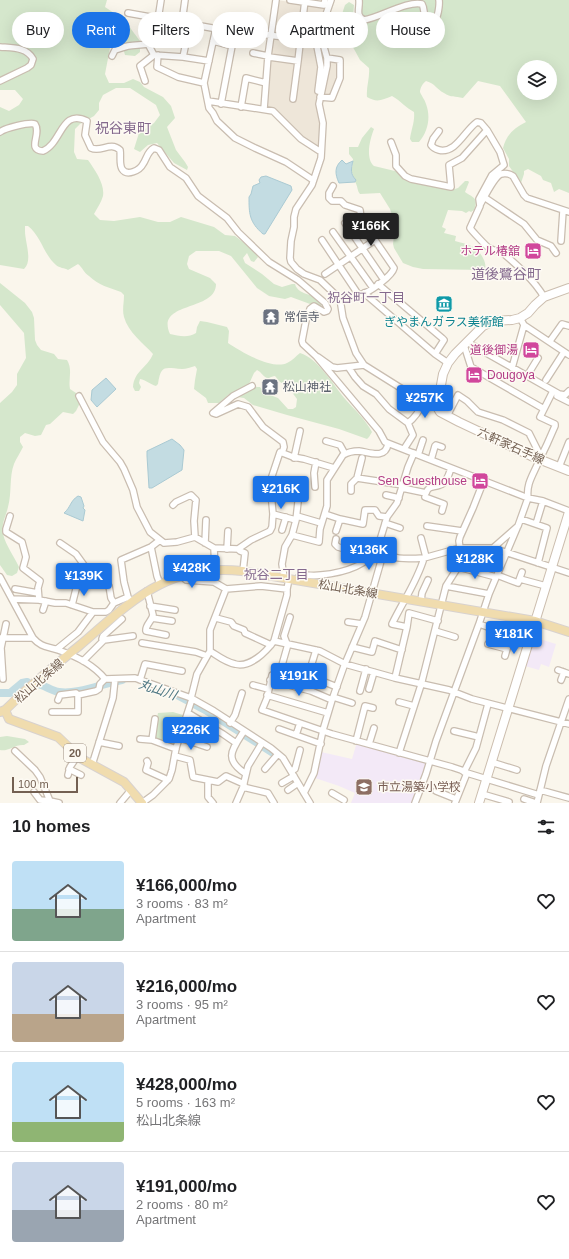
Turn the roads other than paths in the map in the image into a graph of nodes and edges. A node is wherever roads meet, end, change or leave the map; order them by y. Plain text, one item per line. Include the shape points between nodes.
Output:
1 (161, 0) edge
2 (185, 0) edge
3 (276, 0) edge
4 (290, 0) edge
5 (325, 0) edge
6 (331, 0) edge
7 (358, 0) edge
8 (440, 0) edge
9 (305, 1) edge
10 (158, 12) edge
11 (183, 12) edge
12 (304, 12) edge
13 (268, 35) edge
14 (271, 35) junction
15 (276, 36) edge
16 (138, 45) edge
17 (212, 46) edge
18 (0, 47) edge
19 (151, 48) edge
20 (185, 48) edge
21 (232, 48) edge
22 (299, 48) edge
23 (317, 48) edge
24 (253, 53) dead end
25 (156, 55) junction
26 (112, 56) dead end
27 (269, 56) junction
28 (183, 57) junction
29 (327, 58) junction
30 (209, 61) junction
31 (298, 61) junction
32 (0, 81) edge
33 (145, 81) dead end
34 (204, 82) junction
35 (266, 83) junction
36 (320, 98) junction
37 (293, 99) dead end
38 (208, 101) junction
39 (221, 104) junction
40 (241, 107) junction
41 (264, 109) junction
42 (487, 130) junction
43 (440, 131) dead end
44 (0, 132) edge
45 (391, 142) dead end
46 (321, 152) junction
47 (313, 180) junction
48 (333, 186) dead end
49 (484, 198) junction
50 (480, 206) junction
51 (566, 212) edge
52 (345, 223) dead end
53 (333, 232) dead end
54 (322, 240) dead end
55 (375, 240) junction
56 (561, 240) dead end
57 (362, 249) junction
58 (556, 253) dead end
59 (351, 257) junction
60 (339, 265) junction
61 (325, 274) dead end
62 (384, 280) junction
63 (378, 284) junction
64 (373, 288) junction
65 (569, 288) edge
66 (361, 294) junction
67 (544, 297) junction
68 (340, 299) junction
69 (522, 322) junction
70 (569, 326) edge
71 (550, 341) junction
72 (466, 344) junction
73 (435, 354) junction
74 (567, 354) edge
75 (316, 356) junction
76 (538, 358) dead end
77 (448, 363) junction
78 (364, 365) junction
79 (349, 368) junction
80 (512, 368) junction
81 (526, 376) junction
82 (546, 380) dead end
83 (252, 386) dead end
84 (569, 387) edge
85 (553, 391) junction
86 (569, 391) edge
87 (78, 396) dead end
88 (424, 402) junction
89 (569, 402) edge
90 (437, 407) junction
91 (544, 409) junction
92 (447, 416) junction
93 (408, 423) junction
94 (300, 431) dead end
95 (423, 440) dead end
96 (326, 441) dead end
97 (569, 442) edge
98 (388, 444) junction
99 (442, 447) dead end
100 (404, 449) junction
101 (282, 453) junction
102 (345, 454) junction
103 (416, 454) junction
104 (294, 458) junction
105 (362, 458) dead end
106 (430, 460) junction
107 (540, 460) junction
108 (316, 462) junction
109 (559, 467) junction
110 (334, 468) junction
111 (451, 468) junction
112 (569, 471) edge
113 (357, 478) junction
114 (484, 480) junction
115 (315, 487) dead end
116 (402, 487) junction
117 (351, 491) dead end
118 (304, 493) dead end
119 (386, 495) dead end
120 (425, 497) junction
121 (399, 498) junction
122 (528, 498) junction
123 (543, 501) junction
124 (173, 505) dead end
125 (442, 511) dead end
126 (569, 511) edge
127 (273, 514) junction
128 (325, 514) junction
129 (10, 516) dead end
130 (286, 517) junction
131 (296, 518) junction
132 (340, 519) junction
133 (521, 519) junction
134 (206, 520) dead end
135 (386, 520) junction
136 (321, 523) junction
137 (536, 524) junction
138 (427, 526) dead end
139 (518, 526) junction
140 (400, 528) dead end
141 (282, 530) dead end
142 (228, 531) dead end
143 (336, 531) dead end
144 (462, 531) junction
145 (292, 535) junction
146 (195, 537) junction
147 (421, 538) dead end
148 (336, 539) dead end
149 (160, 540) junction
150 (60, 543) dead end
151 (205, 543) junction
152 (151, 547) junction
153 (214, 548) junction
154 (460, 548) junction
155 (493, 548) junction
156 (228, 549) junction
157 (238, 549) junction
158 (377, 550) junction
159 (508, 552) junction
160 (383, 554) junction
161 (425, 557) junction
162 (538, 563) junction
163 (360, 564) junction
164 (458, 567) junction
165 (552, 567) junction
166 (215, 569) junction
167 (242, 571) junction
168 (522, 572) dead end
169 (569, 573) edge
170 (180, 575) junction
171 (496, 576) junction
172 (0, 577) edge
173 (289, 579) junction
174 (520, 579) junction
175 (428, 580) dead end
176 (214, 582) junction
177 (160, 584) junction
178 (77, 585) dead end
179 (446, 586) junction
180 (546, 586) junction
181 (15, 589) dead end
182 (226, 589) junction
183 (287, 589) junction
184 (147, 591) junction
185 (38, 593) junction
186 (372, 593) junction
187 (489, 594) junction
188 (12, 599) junction
189 (405, 599) junction
190 (39, 600) junction
191 (130, 600) junction
192 (46, 601) junction
193 (421, 601) junction
194 (114, 603) junction
195 (72, 605) junction
196 (440, 605) junction
197 (150, 606) junction
198 (43, 610) dead end
199 (175, 610) dead end
200 (93, 612) junction
201 (483, 612) junction
202 (290, 617) dead end
203 (152, 618) junction
204 (216, 618) junction
205 (122, 619) dead end
206 (172, 621) dead end
207 (438, 621) junction
208 (535, 621) junction
209 (348, 622) dead end
210 (6, 624) dead end
211 (362, 624) junction
212 (479, 624) junction
213 (407, 627) junction
214 (435, 631) junction
215 (569, 632) edge
216 (166, 634) dead end
217 (531, 635) junction
218 (133, 636) dead end
219 (514, 636) junction
220 (455, 637) dead end
221 (1, 638) edge
222 (33, 638) junction
223 (497, 638) dead end
224 (103, 641) junction
225 (509, 642) junction
226 (142, 643) dead end
227 (272, 643) junction
228 (287, 644) junction
229 (488, 644) dead end
230 (352, 647) junction
231 (507, 648) junction
232 (57, 649) junction
233 (316, 650) junction
234 (402, 650) junction
235 (208, 653) junction
236 (69, 654) junction
237 (505, 656) dead end
238 (83, 661) junction
239 (345, 664) junction
240 (366, 669) junction
241 (558, 670) dead end
242 (182, 671) dead end
243 (374, 672) junction
244 (309, 673) dead end
245 (567, 673) edge
246 (395, 678) junction
247 (3, 679) dead end
248 (105, 679) junction
249 (115, 679) junction
250 (140, 680) junction
251 (270, 680) junction
252 (561, 680) dead end
253 (322, 682) dead end
254 (253, 685) dead end
255 (421, 685) junction
256 (336, 687) junction
257 (369, 690) dead end
258 (360, 691) dead end
259 (268, 692) junction
260 (455, 692) junction
261 (242, 693) dead end
262 (78, 694) junction
263 (192, 699) junction
264 (332, 699) junction
265 (569, 699) edge
266 (58, 700) dead end
267 (399, 702) dead end
268 (352, 703) dead end
269 (488, 704) junction
270 (414, 706) junction
271 (373, 708) dead end
272 (508, 708) junction
273 (3, 711) edge
274 (52, 712) dead end
275 (188, 713) junction
276 (328, 713) junction
277 (155, 719) dead end
278 (230, 722) junction
279 (561, 722) junction
280 (300, 723) junction
281 (569, 724) edge
282 (374, 728) dead end
283 (279, 729) dead end
284 (323, 731) junction
285 (454, 731) dead end
286 (243, 733) junction
287 (296, 735) junction
288 (479, 737) junction
289 (180, 738) junction
290 (140, 739) dead end
291 (152, 740) junction
292 (356, 741) junction
293 (99, 742) junction
294 (236, 743) junction
295 (262, 743) junction
296 (321, 744) junction
297 (369, 744) junction
298 (119, 746) dead end
299 (207, 747) dead end
300 (176, 749) junction
301 (300, 750) dead end
302 (15, 751) dead end
303 (399, 753) junction
304 (78, 755) junction
305 (277, 755) junction
306 (175, 756) junction
307 (147, 761) dead end
308 (430, 762) junction
309 (492, 762) junction
310 (92, 765) junction
311 (265, 769) dead end
312 (517, 770) dead end
313 (465, 773) junction
314 (246, 774) junction
315 (81, 775) dead end
316 (292, 775) junction
317 (486, 779) junction
318 (168, 780) junction
319 (208, 780) junction
320 (282, 783) dead end
321 (296, 783) junction
322 (244, 785) junction
323 (131, 790) junction
324 (288, 790) dead end
325 (436, 791) dead end
326 (34, 792) dead end
327 (304, 793) junction
328 (540, 793) junction
329 (482, 794) junction
330 (569, 798) edge
331 (524, 799) dead end
332 (344, 800) dead end
333 (50, 801) junction
334 (456, 801) edge
335 (509, 802) dead end
336 (59, 803) edge
337 (120, 803) edge
338 (142, 803) edge
339 (213, 803) edge
340 (236, 803) edge
341 (274, 803) edge
342 (310, 803) edge
343 (334, 803) edge
344 (415, 803) edge
345 (479, 803) edge
346 (536, 803) edge

1 - 10 street
2 - 11 street
3 - 14 street
4 - 9 street
5 - 9 street via 324,5
6 - 29 street via 321,29
7 - 8 street via 359,18 364,20 415,2 422,4 425,16 431,22 436,18
9 - 12 street
13 - 14 street
14 - 15 street
14 - 27 street
16 - 26 street via 115,50
17 - 30 street
18 - 32 street via 20,48 33,59 27,68
19 - 25 street
20 - 28 street
21 - 39 street
22 - 31 street
23 - 36 street via 321,67 318,95
24 - 27 street
25 - 28 street
25 - 33 street via 140,66
25 - 34 street via 157,67 178,76
27 - 31 street
27 - 35 street
28 - 30 street
29 - 36 street
29 - 36 street via 340,60 340,78 332,98
30 - 34 street
31 - 37 street
34 - 38 street
35 - 40 street via 246,78
35 - 41 street
36 - 46 street via 323,123
38 - 39 street
38 - 47 street via 209,108 218,121 235,138 293,166
39 - 40 street
40 - 41 street
41 - 46 street via 275,112 301,139
42 - 43 street via 477,122 447,150 435,149 431,145
42 - 45 street via 462,158 449,165 451,187 406,176 396,166 396,155
42 - 50 street via 500,152 504,165 492,175 479,198
44 - 75 street via 28,123 35,124 38,130 34,145 39,151 43,151 54,144 68,121 73,118 81,119 87,121 85,135 91,148 117,148 120,150 122,170 130,173 143,164 151,150 157,148 170,167 186,178 198,196 227,218 269,262 298,280 325,303 327,311 324,312 314,306 310,309 301,338 303,344
46 - 47 street
47 - 68 street via 296,209 291,262 300,272 320,280
48 - 55 street via 329,198 360,210 361,218
49 - 50 street
49 - 51 street via 496,178 505,173 513,176 527,198
49 - 58 street via 524,224 536,240 551,246
50 - 67 street via 471,223 471,230 488,248 502,253 528,276
51 - 56 street
52 - 57 street
53 - 59 street
54 - 60 street
55 - 57 street
55 - 62 street via 394,268
57 - 59 street
57 - 62 street
59 - 60 street
59 - 64 street
60 - 61 street
60 - 66 street
62 - 63 street
63 - 64 street
63 - 73 street via 444,340
64 - 66 street
65 - 67 main road
66 - 68 street
66 - 73 street
67 - 69 main road
68 - 78 street via 356,354
69 - 71 street
69 - 72 main road via 490,322
69 - 80 street
70 - 71 street via 562,324
71 - 74 street
72 - 77 main road
72 - 80 street
72 - 91 street via 472,367
73 - 77 street
74 - 82 street
75 - 79 street via 332,367
75 - 98 street
76 - 81 street
77 - 90 main road via 443,374
78 - 79 street
78 - 88 street
79 - 93 street via 363,386 376,394 389,409
80 - 81 street
81 - 85 street
83 - 101 street via 233,396 213,413 238,404 248,407 263,426 283,442
84 - 86 street
85 - 86 street via 562,395
85 - 89 street
85 - 91 street
87 - 149 street via 103,442 124,469 134,490 138,510 150,532
88 - 90 street
88 - 93 street via 416,416
90 - 92 main road, 六軒家石手線
91 - 107 street via 540,417 555,426
92 - 107 main road, 六軒家石手線
92 - 107 street via 458,395 478,412 529,433
93 - 100 street via 413,434
94 - 104 street
95 - 103 street
96 - 102 street via 340,445
97 - 109 street
98 - 100 street
98 - 102 street via 383,452 373,455 357,451
99 - 106 street via 435,446
100 - 103 street
101 - 104 street
101 - 127 street via 279,454 270,482
102 - 110 street
103 - 106 street
103 - 116 street via 408,467
104 - 108 street
105 - 113 street
106 - 111 street
107 - 109 main road, 六軒家石手線
107 - 122 street via 528,485
108 - 110 street
108 - 115 street
109 - 112 main road, 六軒家石手線
110 - 128 street via 326,482
111 - 114 street
111 - 120 street via 445,482 432,486
113 - 116 street
113 - 117 street via 351,484
114 - 122 street
114 - 144 street
116 - 120 street
116 - 121 street
118 - 131 street via 299,493
119 - 121 street
120 - 125 street via 444,504
121 - 135 street
122 - 123 street
122 - 133 street
123 - 126 street
123 - 137 street
124 - 146 street via 191,495 196,500
126 - 165 main road
127 - 130 street
127 - 157 street via 270,531
128 - 132 street
128 - 136 street
129 - 185 street via 6,532 22,542 26,557 23,568 40,581
130 - 131 street
130 - 141 street
131 - 136 street
131 - 145 street
132 - 135 street via 363,524 365,510 375,510 378,516
132 - 143 street
133 - 137 street
133 - 139 street
134 - 151 street
135 - 140 street
135 - 158 street
136 - 145 street via 319,542
137 - 162 street via 547,528
138 - 144 street
139 - 155 street
139 - 159 street
142 - 156 street
144 - 154 street
145 - 173 street via 285,547 282,564
146 - 149 street via 167,544
146 - 151 street
147 - 161 street
148 - 163 street via 335,544 338,547 352,547
149 - 152 street
150 - 194 street via 76,554 89,572 98,571 109,586 110,598
151 - 153 street
152 - 177 street
152 - 191 street via 121,560
153 - 156 street
153 - 166 street
154 - 155 street
154 - 161 street
154 - 164 street via 462,554
155 - 159 street
156 - 157 street
157 - 167 street via 245,552
158 - 160 street
158 - 163 street
159 - 162 street
159 - 171 street
160 - 161 street via 402,559
160 - 186 street
161 - 189 street
162 - 165 street
163 - 173 street via 349,570 323,575 303,574
164 - 171 street
164 - 179 street
165 - 169 street
165 - 180 main road
166 - 167 main road, 松山北条線 / 20
166 - 170 main road, 松山北条線 / 20
166 - 176 street
167 - 173 main road, 松山北条線 / 20
168 - 174 street
170 - 176 street via 186,580
170 - 177 main road, 松山北条線 / 20
171 - 174 street via 518,583
171 - 187 street
172 - 188 street
173 - 183 street
173 - 186 main road, 松山北条線 / 20
174 - 180 street
175 - 193 street
176 - 182 street
177 - 184 main road, 松山北条線 / 20
178 - 195 street
179 - 187 street
179 - 196 street
180 - 208 main road
181 - 185 street
182 - 183 street via 261,586
182 - 204 street
183 - 227 street
184 - 191 main road, 松山北条線 / 20
184 - 197 street
185 - 190 street
186 - 189 main road, 松山北条線 / 20
186 - 211 street
187 - 201 street
188 - 190 street
188 - 222 street
189 - 193 main road, 松山北条線 / 20
189 - 213 street via 392,624
190 - 192 street
191 - 194 street
191 - 236 main road, 松山北条線 / 20
192 - 195 street
192 - 198 street
193 - 196 main road, 松山北条線 / 20
194 - 200 street via 106,612
195 - 200 street
196 - 201 main road, 松山北条線 / 20
196 - 207 street
197 - 199 street
197 - 203 street
200 - 232 street via 78,632
201 - 208 main road, 松山北条線 / 20
201 - 212 street
202 - 228 street via 284,636
203 - 206 street
203 - 216 street via 146,626 146,631
204 - 227 street via 231,622 245,633
204 - 235 street via 210,630
205 - 224 street via 103,636
207 - 213 street via 409,613
207 - 214 street
208 - 215 main road, 松山北条線 / 20
208 - 217 main road
209 - 211 street
210 - 221 street
211 - 230 street
212 - 219 street
212 - 260 street
213 - 234 street
214 - 220 street
214 - 255 street
217 - 219 street
217 - 272 main road
218 - 224 street
219 - 225 street
221 - 222 street
221 - 247 street
222 - 232 street via 41,645
223 - 225 street
224 - 238 street
225 - 231 street
226 - 235 street
227 - 228 street
227 - 235 street via 256,658 239,665
228 - 233 street
228 - 251 street via 280,672 272,675
229 - 231 street
230 - 234 street via 372,652 375,642
230 - 239 street
231 - 237 street
232 - 236 street
233 - 239 street
233 - 244 street
234 - 246 street
235 - 263 street via 197,674
236 - 238 street
236 - 273 main road, 松山北条線 / 20
238 - 248 street via 92,665
239 - 240 street
239 - 256 street
240 - 243 street
240 - 258 street
241 - 245 street
242 - 250 street via 145,664
243 - 246 street
243 - 257 street
245 - 252 street
246 - 255 street
248 - 249 street
248 - 262 street via 99,687
249 - 250 street
249 - 293 street via 115,692
250 - 263 street
251 - 259 street
251 - 264 street
253 - 256 street
254 - 259 street
255 - 260 street
255 - 270 street
256 - 264 street
259 - 276 street
259 - 280 street via 262,710
260 - 269 street
260 - 308 street
261 - 278 street
262 - 266 street via 60,695
262 - 274 street via 78,712
263 - 275 street
263 - 278 street
264 - 268 street
264 - 276 street
265 - 279 street
267 - 270 street
269 - 272 street
269 - 288 street
270 - 303 street
271 - 292 street via 365,706
272 - 279 street
272 - 309 main road
273 - 304 main road, 松山北条線 / 20 via 9,719 58,737
275 - 289 street
275 - 294 street
276 - 284 street
277 - 291 street
278 - 286 street
279 - 281 street
279 - 328 street
280 - 284 street
280 - 287 street
282 - 297 street
283 - 287 street
284 - 292 street
284 - 296 street
285 - 288 street
286 - 294 street
286 - 295 street
287 - 296 street
288 - 313 street via 476,751
289 - 299 street
289 - 300 street
290 - 291 street
291 - 300 street
292 - 297 street
293 - 298 street
293 - 310 street
294 - 314 street via 232,753 233,763
295 - 305 street
295 - 314 street via 250,761
296 - 327 street via 314,773
297 - 303 street
300 - 306 street
301 - 316 street
302 - 333 street via 40,777
303 - 308 street
304 - 310 main road, 松山北条線 / 20
304 - 315 street via 68,772
305 - 311 street
305 - 316 street via 287,763
306 - 318 street
306 - 319 street via 188,758 192,776
307 - 318 street via 146,770
308 - 313 street
308 - 344 street
309 - 312 street
309 - 317 main road
310 - 323 main road, 松山北条線 / 20 via 124,782
313 - 317 street
313 - 334 street
314 - 322 street
316 - 320 street
316 - 321 street
317 - 328 street
317 - 329 main road
318 - 338 street
319 - 322 street via 218,782 226,776
319 - 339 street via 208,797
321 - 324 street
321 - 327 street
322 - 340 street
322 - 341 street via 268,793
323 - 337 street
323 - 338 main road, 松山北条線 / 20
325 - 334 street
326 - 333 street via 40,800
327 - 342 street
328 - 330 street
328 - 346 street
329 - 335 street
329 - 345 main road
331 - 346 street
332 - 343 street via 335,795
333 - 336 street

